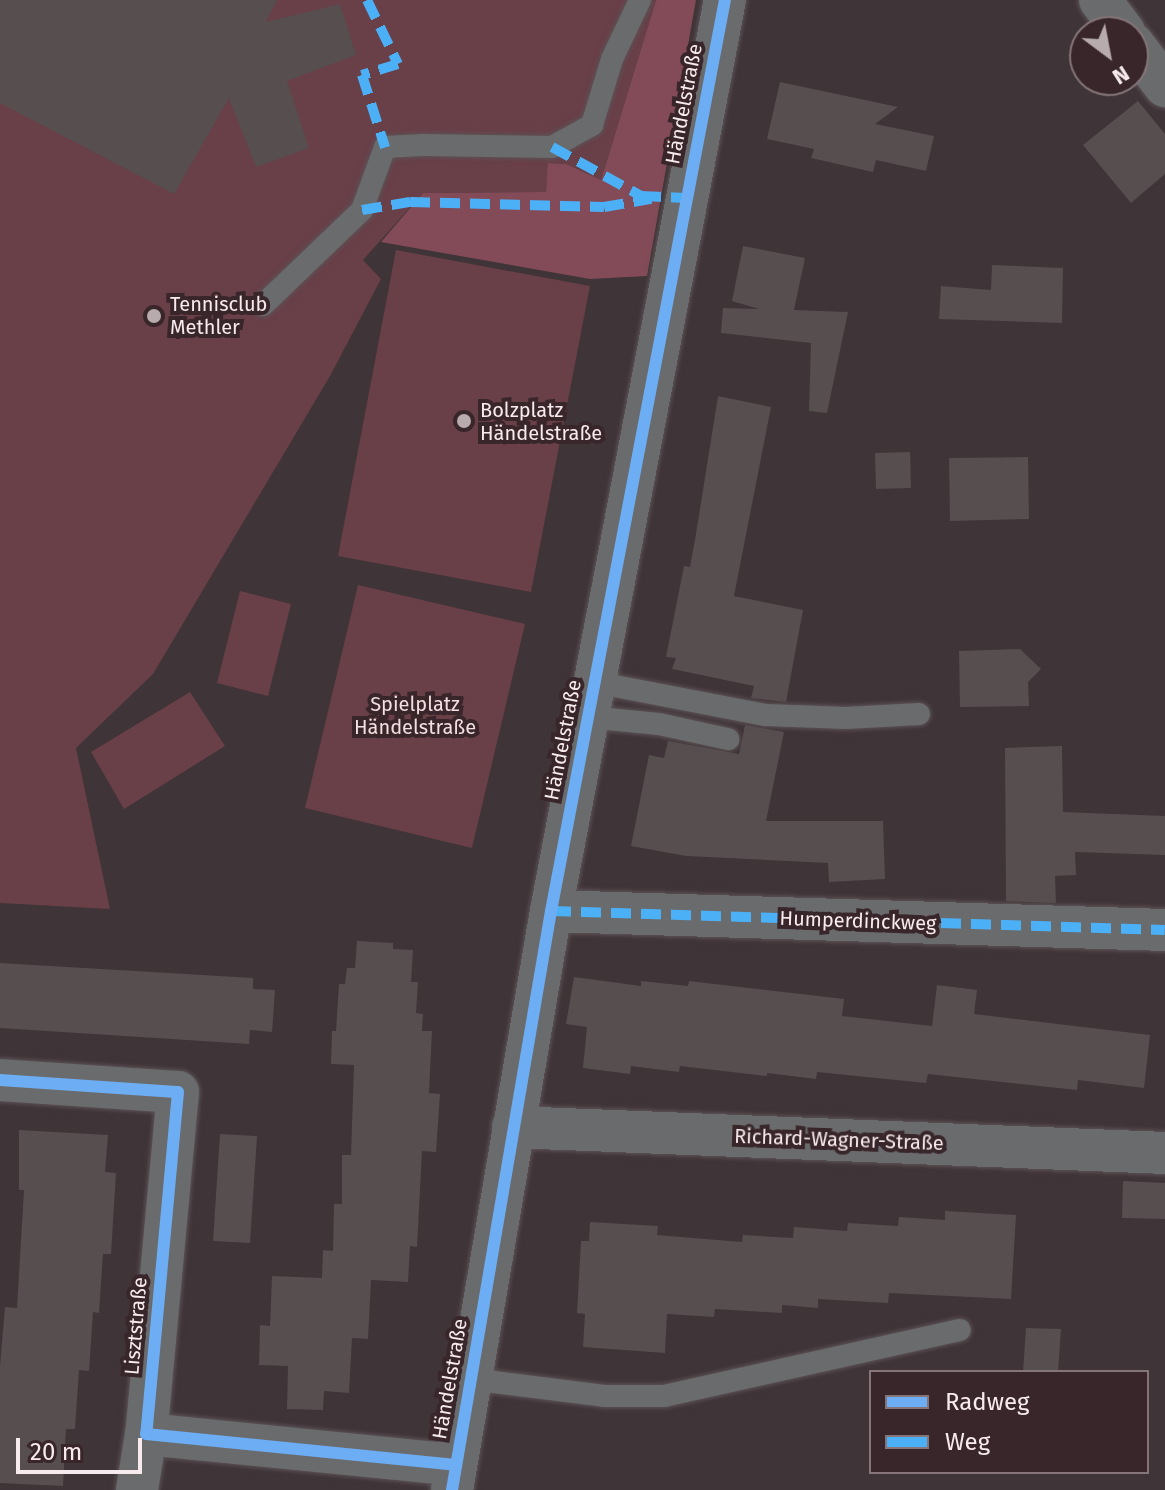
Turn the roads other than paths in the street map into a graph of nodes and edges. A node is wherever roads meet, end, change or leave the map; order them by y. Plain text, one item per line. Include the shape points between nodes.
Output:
1 (640, 0) edge
2 (725, 0) edge
3 (1149, 65) edge
4 (1165, 86) edge
5 (263, 305) dead end
6 (591, 700) junction
7 (919, 714) dead end
8 (728, 739) dead end
9 (551, 911) junction
10 (1165, 930) edge
11 (0, 1080) edge
12 (513, 1127) junction
13 (1165, 1153) edge
14 (960, 1330) dead end
15 (470, 1379) junction
16 (146, 1434) junction
17 (453, 1477) edge
18 (137, 1490) edge

1 - 5 lane via 612,59 592,125 552,147 385,147 362,210
2 - 6 street, Händelstraße
3 - 4 street
6 - 7 lane via 766,715
6 - 8 lane via 659,724
6 - 9 street, Händelstraße
9 - 10 street, Humperdinckweg
9 - 12 street, Händelstraße
11 - 16 street, Lisztstraße via 178,1092
12 - 13 street, Richard-Wagner-Straße
12 - 15 street, Händelstraße
14 - 15 lane via 664,1396 604,1396
15 - 17 street, Händelstraße
16 - 17 street
16 - 18 street, Lisztstraße

